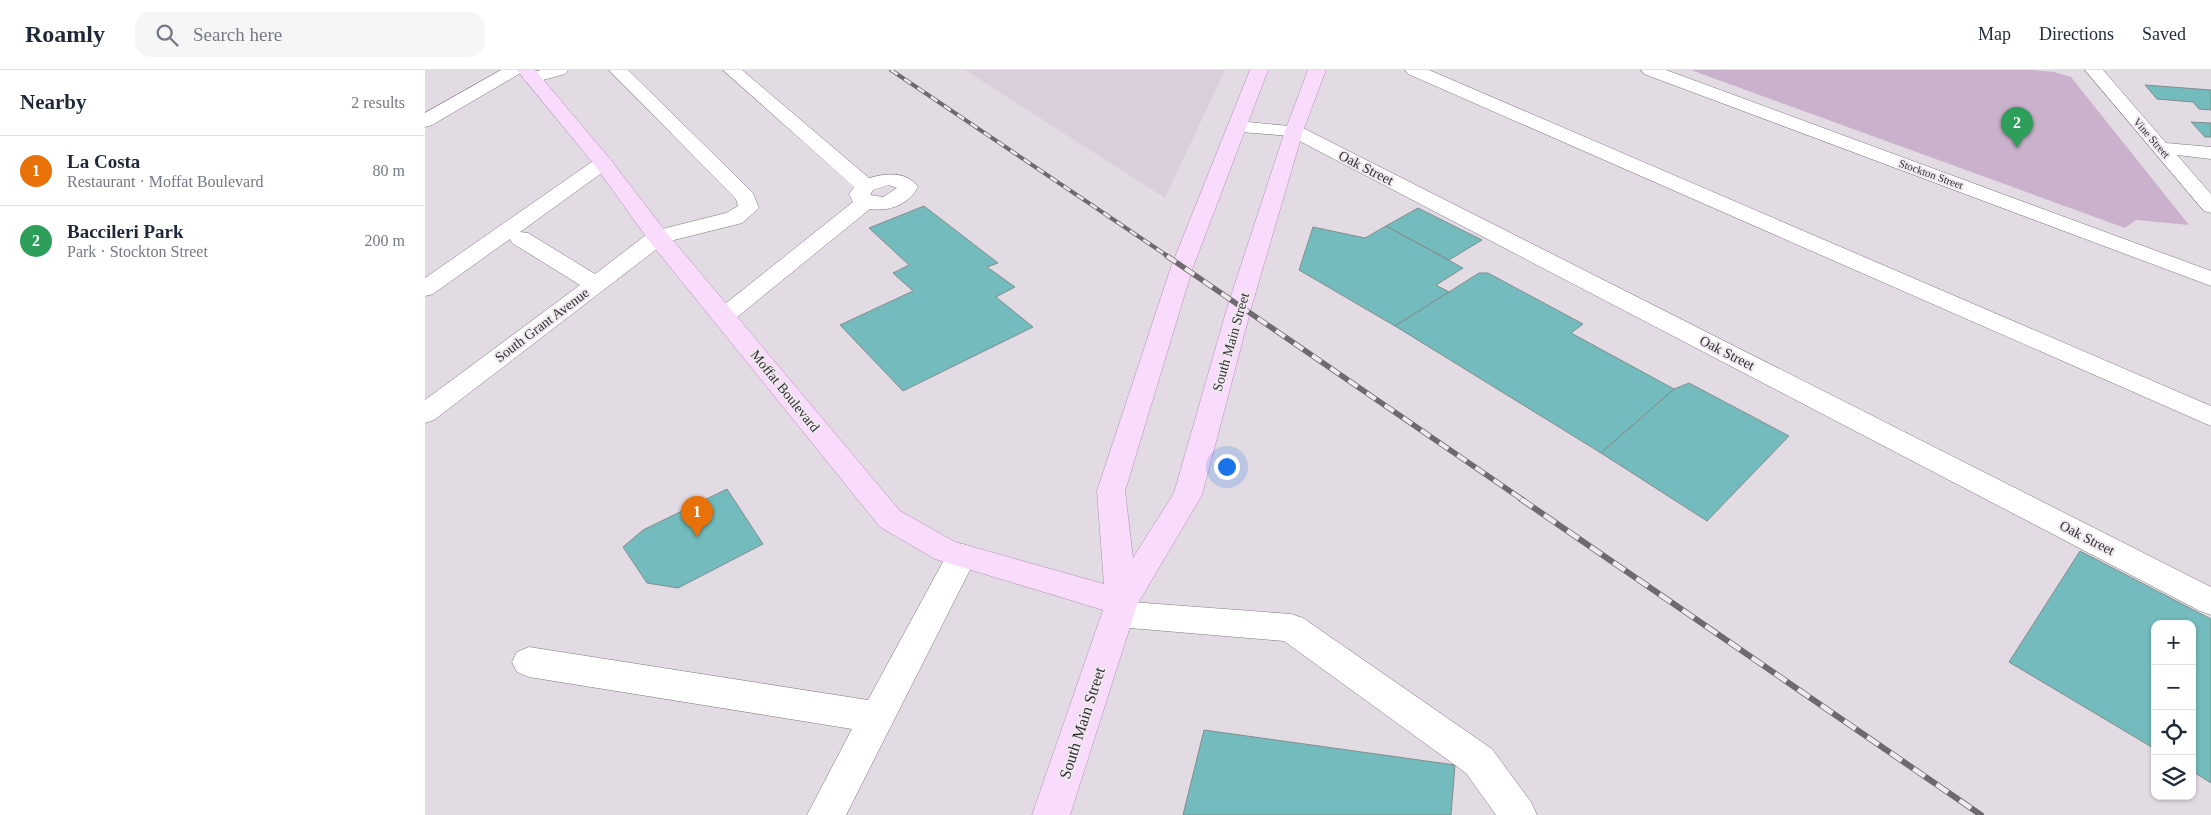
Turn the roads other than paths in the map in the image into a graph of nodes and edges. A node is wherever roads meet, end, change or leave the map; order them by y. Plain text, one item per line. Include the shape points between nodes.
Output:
1 (513, 70) edge
2 (559, 70) edge
3 (618, 70) edge
4 (732, 70) edge
5 (1259, 70) edge
6 (1317, 70) edge
7 (1414, 70) edge
8 (1650, 70) edge
9 (2094, 70) edge
10 (529, 74) edge
11 (425, 121) edge
12 (1236, 127) junction
13 (1294, 131) junction
14 (2161, 148) junction
15 (2211, 152) edge
16 (603, 163) junction
17 (2211, 207) edge
18 (658, 237) junction
19 (519, 238) dead end
20 (2211, 279) edge
21 (595, 284) junction
22 (425, 289) edge
23 (723, 317) junction
24 (425, 414) edge
25 (2211, 417) edge
26 (962, 556) junction
27 (2211, 602) edge
28 (1120, 608) junction
29 (529, 662) dead end
30 (877, 717) junction
31 (826, 815) edge
32 (1051, 815) edge
33 (1518, 815) edge

1 - 11 street
2 - 10 street
3 - 18 street via 746,196 749,208 734,218
4 - 23 street via 866,194
5 - 12 main road, South Main Street
6 - 13 main road, South Main Street
7 - 25 street
8 - 20 street, Stockton Street
9 - 14 street, Vine Street
10 - 16 main road, Moffat Boulevard
12 - 13 street, Oak Street
12 - 28 main road, South Main Street via 1182,268 1111,491
13 - 27 street, Oak Street
13 - 28 main road, South Main Street via 1240,305 1188,495
14 - 15 street
14 - 17 street, Vine Street
16 - 18 main road, Moffat Boulevard
16 - 22 street
18 - 21 street, South Grant Avenue
18 - 23 main road, Moffat Boulevard
19 - 21 street
21 - 24 street, South Grant Avenue
23 - 26 main road, Moffat Boulevard via 890,519 946,551
26 - 28 main road, Moffat Boulevard
26 - 30 street
28 - 32 main road, South Main Street
28 - 33 street via 1291,628 1479,761
29 - 30 street
30 - 31 street

